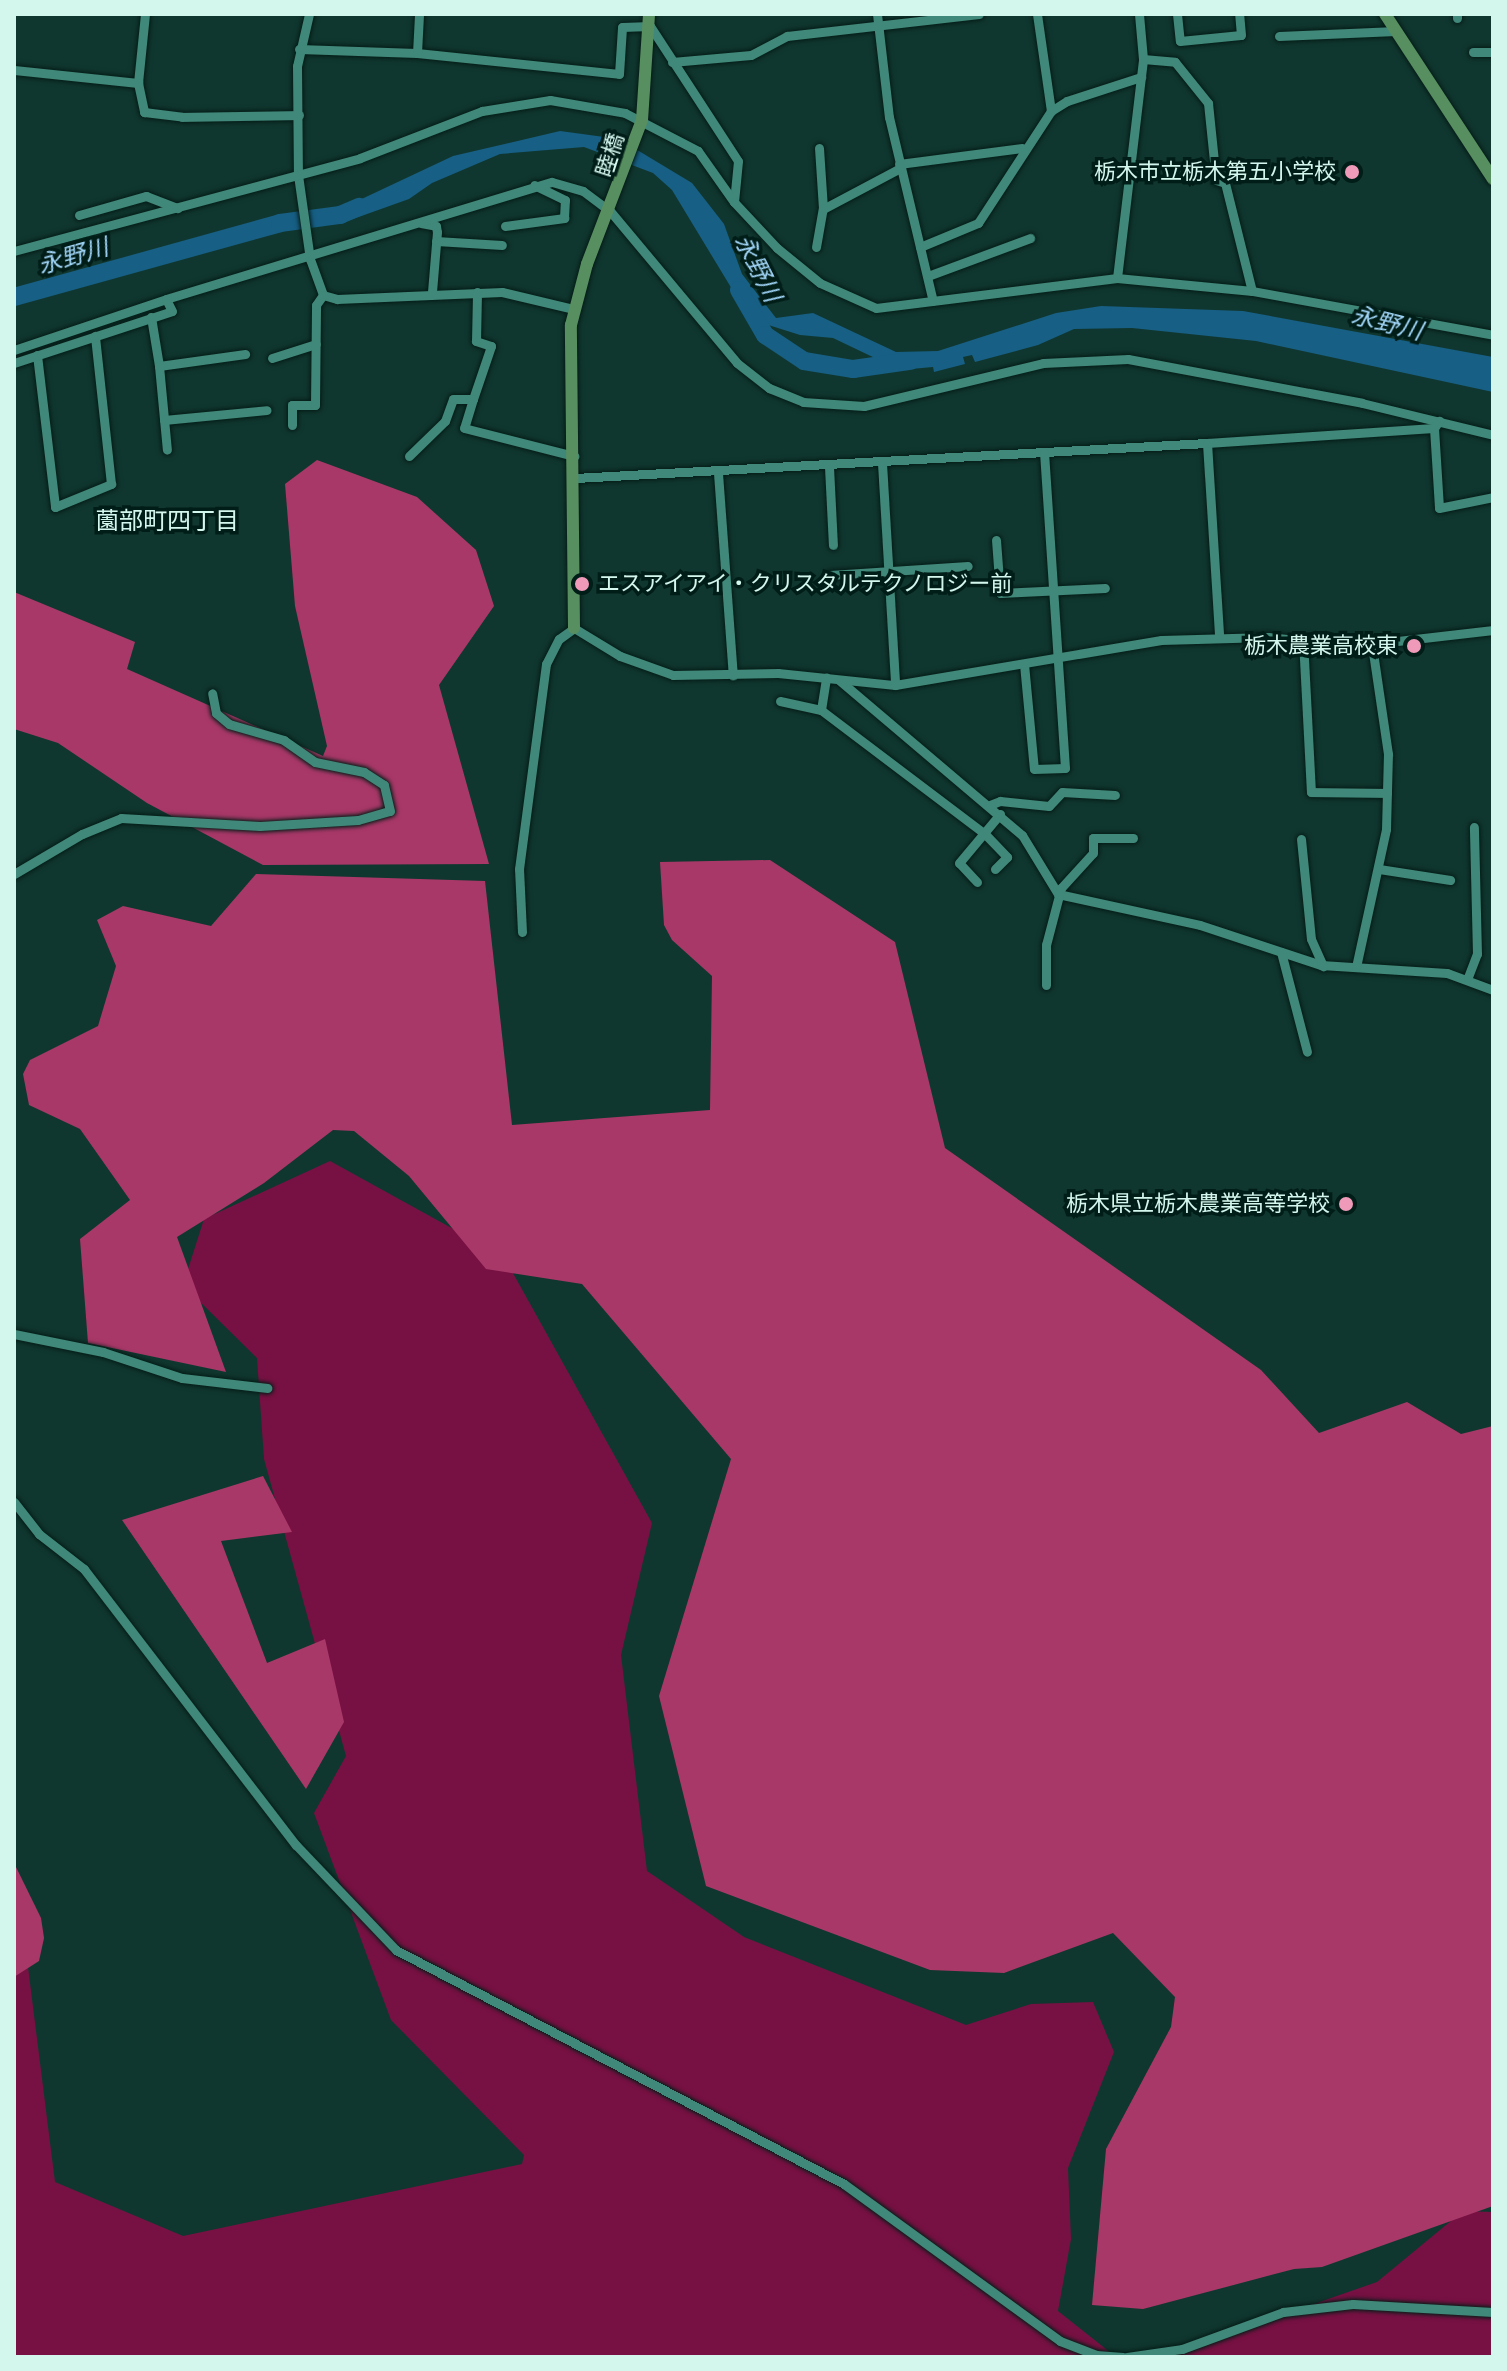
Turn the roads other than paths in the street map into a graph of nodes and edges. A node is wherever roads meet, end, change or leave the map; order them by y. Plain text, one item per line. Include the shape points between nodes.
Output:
1 (145, 14) edge
2 (309, 14) edge
3 (419, 14) edge
4 (877, 14) edge
5 (979, 14) edge
6 (1037, 14) edge
7 (1139, 14) edge
8 (1177, 14) edge
9 (1239, 14) edge
10 (1385, 14) edge
11 (649, 20) edge
12 (877, 29) junction
13 (1396, 31) junction
14 (1279, 36) dead end
15 (299, 49) junction
16 (1473, 52) dead end
17 (1493, 52) edge
18 (417, 53) junction
19 (1143, 59) junction
20 (672, 62) junction
21 (14, 70) edge
22 (1141, 77) junction
23 (138, 83) junction
24 (1051, 111) junction
25 (299, 115) junction
26 (641, 124) junction
27 (819, 148) dead end
28 (1022, 148) junction
29 (900, 166) junction
30 (299, 179) junction
31 (1493, 179) edge
32 (532, 185) junction
33 (734, 202) junction
34 (178, 208) junction
35 (823, 209) junction
36 (610, 211) junction
37 (79, 215) dead end
38 (418, 223) junction
39 (505, 226) dead end
40 (1030, 238) dead end
41 (436, 241) junction
42 (502, 245) dead end
43 (816, 247) dead end
44 (920, 247) junction
45 (14, 251) edge
46 (310, 259) junction
47 (928, 276) junction
48 (1117, 278) junction
49 (432, 291) junction
50 (1252, 291) junction
51 (477, 292) junction
52 (323, 295) junction
53 (166, 299) junction
54 (933, 301) junction
55 (574, 309) junction
56 (151, 317) junction
57 (1493, 335) edge
58 (95, 336) junction
59 (316, 344) junction
60 (14, 350) edge
61 (245, 354) dead end
62 (37, 355) junction
63 (272, 358) dead end
64 (14, 363) edge
65 (159, 366) junction
66 (473, 399) junction
67 (267, 410) dead end
68 (164, 420) junction
69 (1436, 424) junction
70 (292, 425) dead end
71 (1493, 435) edge
72 (1207, 443) junction
73 (167, 450) dead end
74 (1044, 453) junction
75 (409, 456) dead end
76 (574, 456) junction
77 (882, 463) junction
78 (829, 467) junction
79 (718, 473) junction
80 (575, 478) junction
81 (1493, 497) edge
82 (996, 540) dead end
83 (833, 545) dead end
84 (968, 566) dead end
85 (889, 571) junction
86 (830, 575) dead end
87 (1105, 588) dead end
88 (1052, 590) junction
89 (574, 628) junction
90 (1493, 630) edge
91 (1219, 636) junction
92 (1303, 640) junction
93 (1372, 646) junction
94 (1056, 658) junction
95 (1024, 664) junction
96 (733, 675) junction
97 (826, 677) junction
98 (839, 680) junction
99 (895, 685) junction
100 (212, 693) dead end
101 (780, 701) dead end
102 (821, 710) junction
103 (1387, 793) junction
104 (1115, 795) dead end
105 (990, 805) junction
106 (1000, 814) junction
107 (1474, 827) dead end
108 (985, 834) junction
109 (1133, 838) dead end
110 (1301, 839) dead end
111 (995, 869) dead end
112 (1379, 869) junction
113 (14, 874) edge
114 (1450, 880) dead end
115 (977, 882) dead end
116 (1058, 894) junction
117 (522, 932) dead end
118 (1281, 952) junction
119 (1323, 966) junction
120 (1356, 967) junction
121 (1468, 977) junction
122 (1046, 985) dead end
123 (1493, 990) edge
124 (1307, 1052) dead end
125 (14, 1334) edge
126 (267, 1388) dead end
127 (14, 1502) edge
128 (1493, 2312) edge
129 (1125, 2357) edge

1 - 23 street
2 - 15 street
3 - 18 street
4 - 12 street
5 - 12 street
6 - 24 street
7 - 19 street
8 - 9 street via 1180,41 1241,35
10 - 13 street
11 - 18 street via 622,27 619,74
11 - 20 street
11 - 26 street, 睦橋
12 - 20 street via 787,36 751,55
12 - 29 street
13 - 14 street
13 - 31 street
15 - 18 street
15 - 25 street
16 - 17 street
19 - 22 street
19 - 50 street via 1175,62 1208,103 1216,180 1225,183
20 - 33 street via 738,161
21 - 23 street
22 - 24 street
22 - 48 street
23 - 25 street via 144,112 155,116
24 - 28 street
25 - 30 street
26 - 30 street via 581,103 519,104 444,123
26 - 33 street via 698,151
26 - 36 street, 睦橋
27 - 35 street
28 - 29 street
28 - 44 street via 978,223
29 - 35 street
29 - 44 street
30 - 34 street
30 - 46 street
32 - 36 street via 552,182 583,191
32 - 38 street
32 - 39 street via 565,200 564,218
33 - 54 street via 794,262 846,298 886,309
34 - 37 street via 146,196
34 - 45 street
35 - 43 street
36 - 55 street, 睦橋
36 - 69 street via 737,363 769,388 803,402 864,406 1043,363 1128,359
38 - 41 street via 436,226
38 - 46 street
40 - 47 street
41 - 42 street
41 - 49 street
44 - 47 street
46 - 52 street
46 - 53 street
47 - 54 street
48 - 50 street
48 - 54 street
49 - 51 street
49 - 52 street via 337,299
50 - 57 street
51 - 55 street via 522,294
51 - 66 street via 476,341 491,346
52 - 59 street via 316,305
53 - 56 street via 172,311
53 - 60 street
55 - 76 street, 睦橋
56 - 58 street
56 - 65 street
58 - 62 street
58 - 62 street via 111,484 55,507
59 - 63 street
59 - 70 street via 315,405 292,405
61 - 65 street
62 - 64 street
65 - 68 street
66 - 75 street via 453,399 445,421
66 - 76 street via 464,428
67 - 68 street
68 - 73 street
69 - 71 street
69 - 72 street
69 - 81 street via 1439,508
72 - 74 street
72 - 91 street
74 - 77 street
74 - 88 street
76 - 80 street, 睦橋
77 - 78 street
77 - 85 street
78 - 79 street
78 - 83 street
79 - 80 street
79 - 96 street
80 - 89 street, 睦橋
82 - 88 street via 1000,593
84 - 85 street
85 - 86 street
85 - 99 street
87 - 88 street
88 - 94 street
89 - 96 street via 649,669 686,677
89 - 117 street via 559,639 546,664 519,869
90 - 93 street
91 - 92 street
91 - 94 street
92 - 93 street
92 - 103 street via 1311,792
93 - 103 street via 1388,754
94 - 95 street
94 - 95 street via 1065,768 1034,769
95 - 99 street
96 - 97 street
97 - 98 street
97 - 102 street
98 - 99 street
98 - 105 street
100 - 113 street via 216,713 229,724 284,740 315,762 364,772 384,785 390,811 358,820 260,826 121,818
101 - 102 street
102 - 108 street
103 - 112 street
104 - 105 street via 1062,792 1049,806 1000,801
105 - 106 street
106 - 108 street
106 - 116 street via 1036,852
107 - 121 street via 1477,954
108 - 111 street via 1007,857
108 - 115 street via 959,863
109 - 116 street via 1093,838 1093,853
110 - 119 street via 1311,939
112 - 114 street
112 - 120 street
116 - 118 street via 1200,925
116 - 122 street via 1046,945
118 - 119 street
118 - 124 street
119 - 120 street
120 - 121 street
121 - 123 street
125 - 126 street via 75,1345 182,1378
127 - 129 street via 39,1534 84,1569 296,1845 396,1950 844,2184 1060,2341 1096,2355
128 - 129 street via 1353,2304 1297,2310 1182,2349

